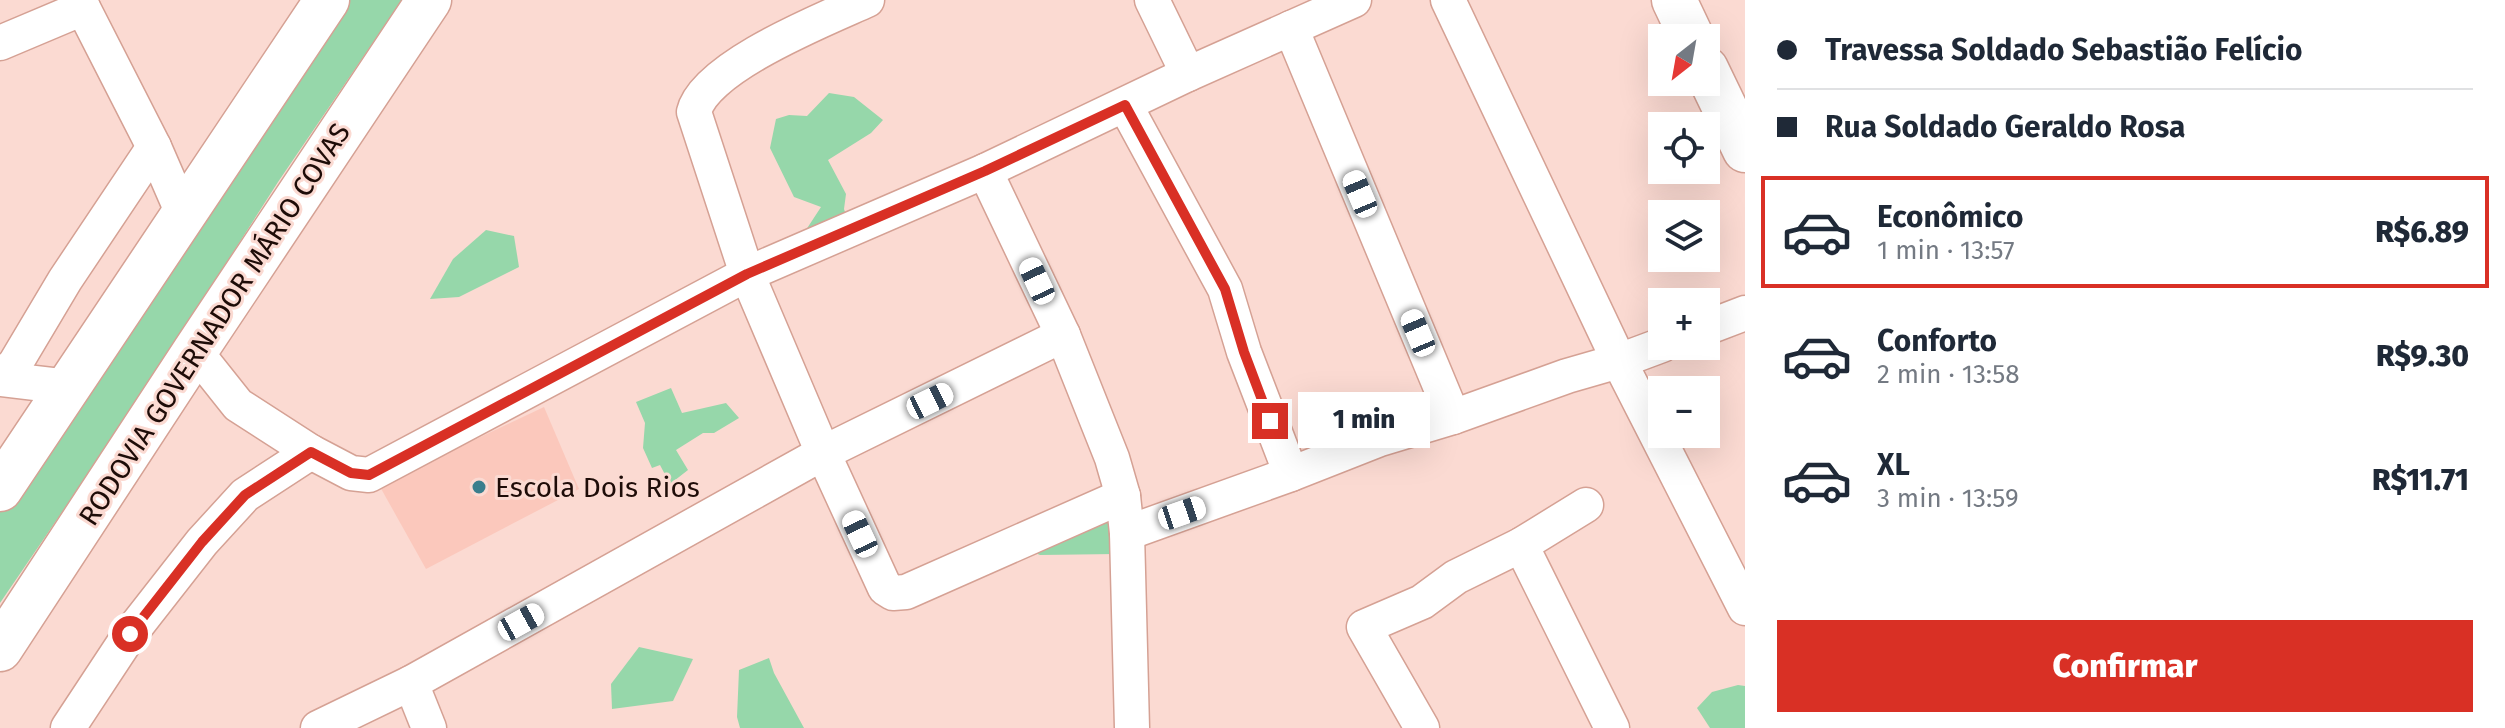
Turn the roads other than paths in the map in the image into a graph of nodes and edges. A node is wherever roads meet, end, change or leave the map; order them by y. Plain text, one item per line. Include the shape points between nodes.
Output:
1 (327, 0) edge
2 (429, 0) edge
3 (867, 0) edge
4 (1152, 0) edge
5 (1354, 0) edge
6 (1448, 0) edge
7 (1674, 0) edge
8 (81, 4) edge
9 (1685, 24) edge
10 (1291, 28) junction
11 (0, 43) edge
12 (1188, 74) junction
13 (1719, 96) edge
14 (1125, 105) junction
15 (154, 147) junction
16 (1745, 150) edge
17 (985, 171) junction
18 (184, 216) junction
19 (747, 274) junction
20 (1745, 313) edge
21 (1720, 323) edge
22 (1063, 335) junction
23 (1648, 350) edge
24 (195, 351) junction
25 (1619, 361) junction
26 (0, 378) edge
27 (69, 387) junction
28 (1453, 417) junction
29 (311, 452) junction
30 (823, 453) junction
31 (1291, 474) junction
32 (0, 489) edge
33 (1123, 496) junction
34 (1586, 505) dead end
35 (1127, 533) junction
36 (1521, 545) junction
37 (1745, 608) edge
38 (0, 649) edge
39 (411, 683) junction
40 (1122, 727) edge
41 (68, 728) edge
42 (318, 728) edge
43 (429, 728) edge
44 (1422, 728) edge
45 (1612, 728) edge

1 - 18 main road
2 - 24 main road, RODOVIA GOVERNADOR MÁRIO COVAS
3 - 19 street via 743,60 695,104
4 - 12 street
5 - 10 street
6 - 25 street
7 - 9 main road
8 - 11 street
8 - 15 street
10 - 12 street
10 - 28 street
12 - 14 street
13 - 16 main road
14 - 17 street
14 - 31 street via 1225,289
15 - 18 street
15 - 26 street via 15,364
17 - 19 street
17 - 22 street
18 - 27 main road
19 - 29 street via 369,475 351,473
19 - 30 street
20 - 21 street
22 - 30 street
22 - 33 street
23 - 25 street
24 - 29 street via 238,405
24 - 38 main road, RODOVIA GOVERNADOR MÁRIO COVAS
25 - 28 street
25 - 37 street
26 - 27 street
27 - 32 main road
28 - 31 street
29 - 41 street via 245,495 209,533 130,634
30 - 33 street via 885,588 893,593 906,592
30 - 39 street
31 - 35 street
33 - 35 street
34 - 36 street
35 - 40 street
36 - 44 street via 1456,577 1422,602 1364,627
36 - 45 street
39 - 42 street
39 - 43 street

